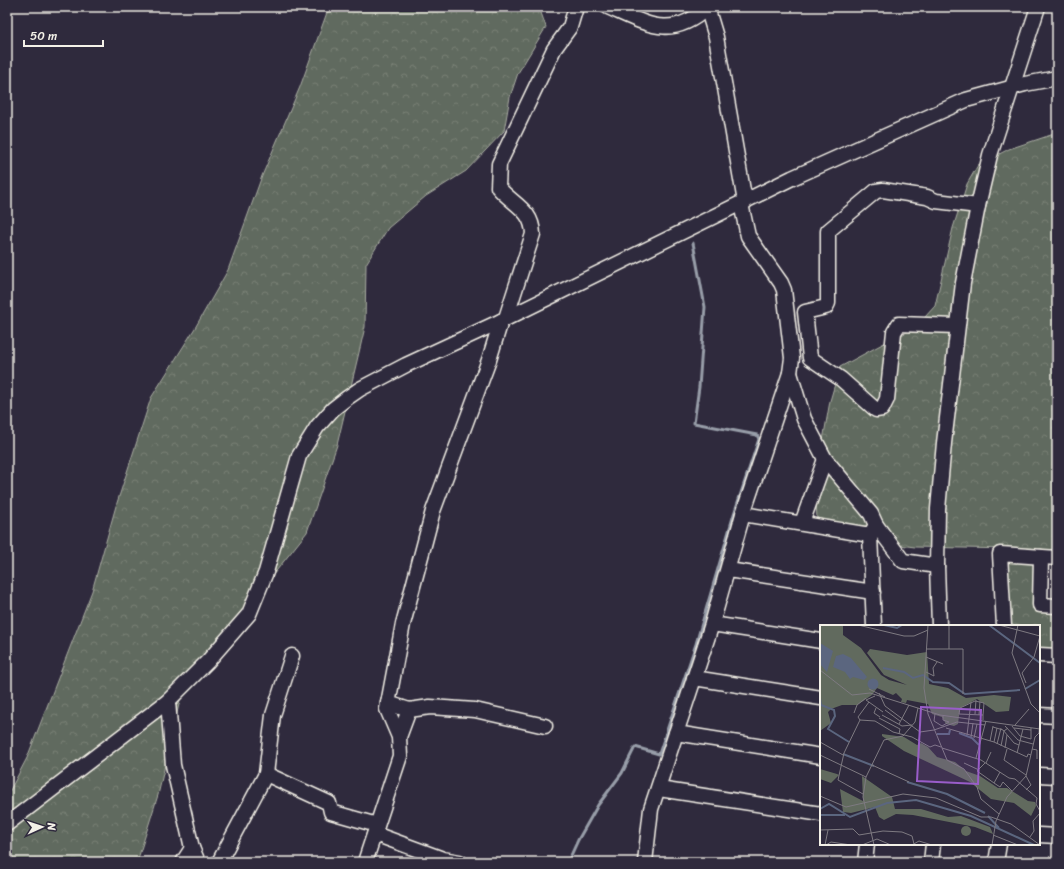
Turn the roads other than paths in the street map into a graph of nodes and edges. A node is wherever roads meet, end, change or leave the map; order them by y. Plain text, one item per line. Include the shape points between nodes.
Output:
1 (576, 7) edge
2 (608, 7) edge
3 (707, 7) edge
4 (1038, 7) edge
5 (1057, 78) edge
6 (1012, 88) junction
7 (743, 203) junction
8 (978, 206) junction
9 (504, 320) junction
10 (956, 326) junction
11 (790, 373) junction
12 (825, 459) junction
13 (743, 514) junction
14 (802, 523) junction
15 (873, 530) junction
16 (1041, 557) junction
17 (1057, 558) edge
18 (937, 566) junction
19 (728, 570) junction
20 (873, 592) junction
21 (1057, 606) edge
22 (712, 624) junction
23 (874, 625) edge
24 (939, 625) edge
25 (1004, 625) edge
26 (820, 641) edge
27 (1040, 655) edge
28 (292, 656) dead end
29 (1057, 656) edge
30 (694, 678) junction
31 (820, 698) edge
32 (168, 701) junction
33 (388, 703) junction
34 (409, 710) junction
35 (1040, 716) edge
36 (1057, 716) edge
37 (545, 726) dead end
38 (676, 733) junction
39 (399, 737) junction
40 (820, 756) edge
41 (266, 774) junction
42 (1040, 775) edge
43 (1057, 776) edge
44 (659, 789) junction
45 (820, 814) edge
46 (7, 824) edge
47 (376, 830) junction
48 (1040, 835) edge
49 (1057, 836) edge
50 (868, 845) edge
51 (934, 845) edge
52 (999, 845) edge
53 (192, 848) junction
54 (183, 862) edge
55 (198, 862) edge
56 (219, 862) edge
57 (365, 862) edge
58 (460, 862) edge
59 (645, 862) edge
60 (865, 862) edge
61 (931, 862) edge
62 (996, 862) edge

1 - 9 street via 570,27 554,49 498,164 498,187 528,214 533,234
2 - 3 street via 655,27 678,25 693,20
3 - 7 street via 716,37
4 - 6 street
5 - 6 street
6 - 7 street via 966,100 792,178
6 - 8 street via 990,155
7 - 9 street
7 - 11 street via 748,236 784,290 792,358
8 - 10 street
8 - 10 street via 936,201 927,197 883,190 871,194 828,231 828,303 821,309 805,312 810,358 841,379 876,410 882,408 887,399 894,332 898,324
9 - 32 street via 360,389 333,409 307,440 299,456 266,572 249,614 183,688
9 - 33 street via 433,512 403,624
10 - 18 street via 940,494
11 - 12 street via 804,419
11 - 13 street
12 - 14 street
12 - 15 street via 871,514
13 - 14 street
13 - 19 street
14 - 15 street
15 - 18 street via 903,561
15 - 20 street
16 - 17 street
16 - 21 street via 1040,605
16 - 25 street via 1000,554
18 - 24 street
19 - 20 street
19 - 22 street
20 - 23 street
22 - 26 street
22 - 30 street
27 - 29 street
28 - 41 street via 273,716
30 - 31 street
30 - 38 street
32 - 46 street
32 - 53 street via 173,765
33 - 34 street
33 - 39 street via 387,709
34 - 37 street via 430,706 475,710
34 - 39 street
35 - 36 street
38 - 40 street
38 - 44 street
39 - 47 street via 400,756
41 - 47 street via 329,803 331,812
41 - 56 street
42 - 43 street
44 - 45 street
44 - 59 street via 652,809
47 - 57 street
47 - 58 street via 443,859
48 - 49 street
50 - 60 street
51 - 61 street
52 - 62 street
53 - 54 street
53 - 55 street

